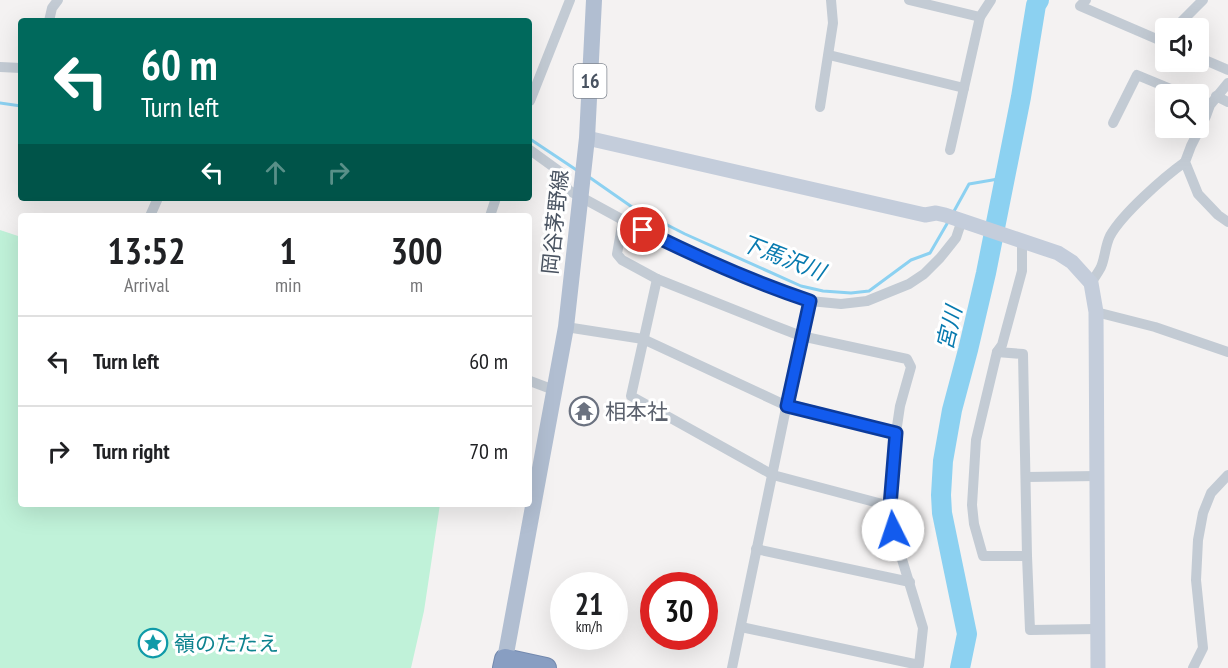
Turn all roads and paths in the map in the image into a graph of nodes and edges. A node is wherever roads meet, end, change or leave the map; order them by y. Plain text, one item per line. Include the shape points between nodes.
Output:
1 (58, 0) edge
2 (570, 0) edge
3 (594, 0) edge
4 (831, 0) edge
5 (909, 0) edge
6 (991, 0) edge
7 (1086, 0) edge
8 (1203, 0) edge
9 (938, 3) edge
10 (980, 17) junction
11 (50, 18) edge
12 (1185, 18) edge
13 (1155, 37) edge
14 (829, 55) junction
15 (1209, 62) edge
16 (0, 67) edge
17 (18, 68) edge
18 (1228, 70) edge
19 (1228, 83) edge
20 (1159, 84) edge
21 (964, 88) junction
22 (532, 96) edge
23 (1209, 101) edge
24 (1213, 101) junction
25 (1228, 102) edge
26 (820, 107) dead end
27 (1113, 123) dead end
28 (587, 138) junction
29 (950, 150) dead end
30 (532, 151) edge
31 (1185, 162) junction
32 (581, 189) junction
33 (958, 219) junction
34 (623, 220) junction
35 (1228, 222) edge
36 (1018, 238) junction
37 (657, 279) junction
38 (1090, 283) junction
39 (810, 301) junction
40 (1096, 312) junction
41 (566, 327) junction
42 (801, 336) junction
43 (643, 339) junction
44 (997, 352) junction
45 (1228, 352) edge
46 (532, 382) edge
47 (554, 390) junction
48 (787, 406) junction
49 (896, 433) junction
50 (1228, 474) edge
51 (773, 475) junction
52 (1097, 476) junction
53 (1026, 477) junction
54 (890, 506) junction
55 (756, 549) junction
56 (1027, 556) junction
57 (910, 582) junction
58 (741, 627) junction
59 (1097, 629) junction
60 (504, 663) edge
61 (546, 668) edge
62 (732, 668) edge
63 (1098, 668) edge
64 (1193, 668) edge

1 - 11 street
2 - 22 street
3 - 28 main road, 岡谷茅野線 / 16
4 - 14 street
5 - 9 street
6 - 10 street
7 - 13 street via 1080,6
8 - 12 street
9 - 10 street
10 - 21 street
14 - 21 street
14 - 26 street
15 - 18 street
16 - 17 street
19 - 24 street
20 - 27 street via 1137,75
21 - 29 street
23 - 24 street
24 - 25 street
24 - 31 street
28 - 32 main road, 岡谷茅野線 / 16
28 - 33 street
30 - 32 street via 559,171 568,190
31 - 35 street via 1198,194
31 - 38 street via 1170,172 1112,232 1101,267
32 - 34 street
32 - 41 main road, 岡谷茅野線 / 16
33 - 36 street
33 - 39 street via 956,238 924,274 909,284 867,301
34 - 37 street via 617,254
34 - 39 street via 682,250
36 - 38 street via 1058,253 1072,262
36 - 44 street via 1022,271
37 - 42 street
37 - 43 street
38 - 40 street
39 - 42 street
40 - 45 street
40 - 52 street
41 - 43 street
41 - 47 main road, 岡谷茅野線 / 16
42 - 48 street
42 - 49 street via 907,359 911,368
43 - 48 street
43 - 51 street via 631,396
44 - 53 street via 1023,354
44 - 56 street via 976,440 974,524 983,556
46 - 47 street
47 - 60 main road, 岡谷茅野線 / 16
48 - 49 street
48 - 51 street
49 - 54 street
50 - 64 street via 1211,493 1201,522 1196,580 1203,648
51 - 54 street
51 - 55 street
52 - 53 street
52 - 59 street
53 - 56 street
54 - 57 street via 893,530
55 - 57 street
55 - 58 street
56 - 59 street via 1030,630
57 - 58 street via 923,628 919,665
58 - 62 street
59 - 63 street
60 - 61 highway

